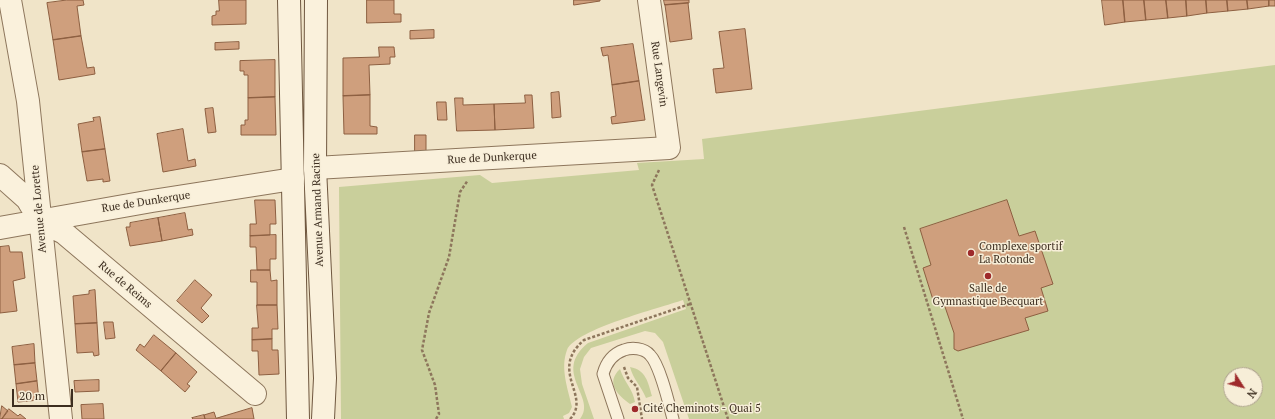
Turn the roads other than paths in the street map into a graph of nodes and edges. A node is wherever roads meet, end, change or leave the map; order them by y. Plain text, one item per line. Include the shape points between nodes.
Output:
1 (10, 0) edge
2 (289, 0) edge
3 (316, 0) edge
4 (649, 0) edge
5 (669, 148) joint
6 (315, 168) junction
7 (0, 175) edge
8 (293, 179) junction
9 (40, 221) junction
10 (0, 228) edge
11 (255, 394) dead end
12 (61, 419) edge
13 (298, 419) edge
14 (323, 419) edge
15 (618, 419) edge
16 (673, 419) edge

1 - 9 street, Avenue de Lorette via 28,101
2 - 8 street
3 - 6 street, Avenue Armand Racine
4 - 5 street, Rue Langevin
5 - 6 street, Rue de Dunkerque
6 - 14 street, Avenue Armand Racine via 325,378
7 - 9 street via 27,199
8 - 9 street, Rue de Dunkerque
8 - 13 street
9 - 10 street, Rue de Dunkerque
9 - 11 street, Rue de Reims via 64,233
9 - 12 street, Avenue de Lorette
15 - 16 lane via 603,374 609,359 629,349 641,349 650,354 657,367

